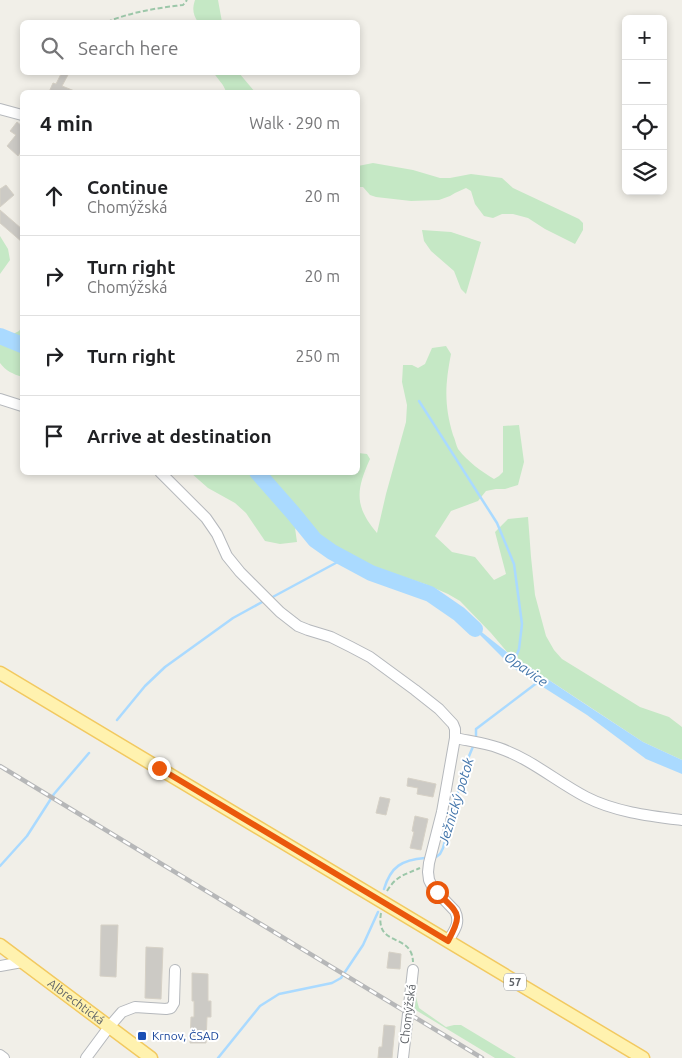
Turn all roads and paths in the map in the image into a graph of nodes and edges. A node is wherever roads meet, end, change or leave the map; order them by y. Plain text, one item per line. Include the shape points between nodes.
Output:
1 (186, 0) edge
2 (115, 20) edge
3 (0, 109) edge
4 (20, 114) edge
5 (0, 399) edge
6 (20, 405) edge
7 (163, 475) edge
8 (0, 673) edge
9 (455, 738) junction
10 (682, 820) edge
11 (429, 863) junction
12 (388, 892) dead end
13 (381, 913) dead end
14 (448, 941) junction
15 (0, 945) edge
16 (22, 962) junction
17 (0, 966) edge
18 (175, 970) dead end
19 (413, 970) joint
20 (109, 1027) junction
21 (0, 1055) edge
22 (4, 1058) edge
23 (86, 1058) edge
24 (151, 1058) edge
25 (404, 1058) edge
26 (643, 1058) edge

1 - 2 path via 183,5
3 - 4 street
5 - 6 street
7 - 9 street via 206,518 233,564 285,616 298,626 331,637 370,657 439,709 455,729
8 - 14 main road, 57
9 - 10 street via 506,751 603,804
9 - 11 street
11 - 12 path via 397,878
11 - 14 street via 431,884 457,915 457,925
13 - 19 path via 384,933 408,946 413,956
14 - 26 main road, 57
15 - 16 main road, Albrechtická
16 - 17 street
16 - 20 main road, Albrechtická
18 - 20 street via 171,1008 135,1007 122,1012
19 - 25 street, Chomýžská
20 - 23 street
20 - 24 main road, Albrechtická
21 - 22 street

